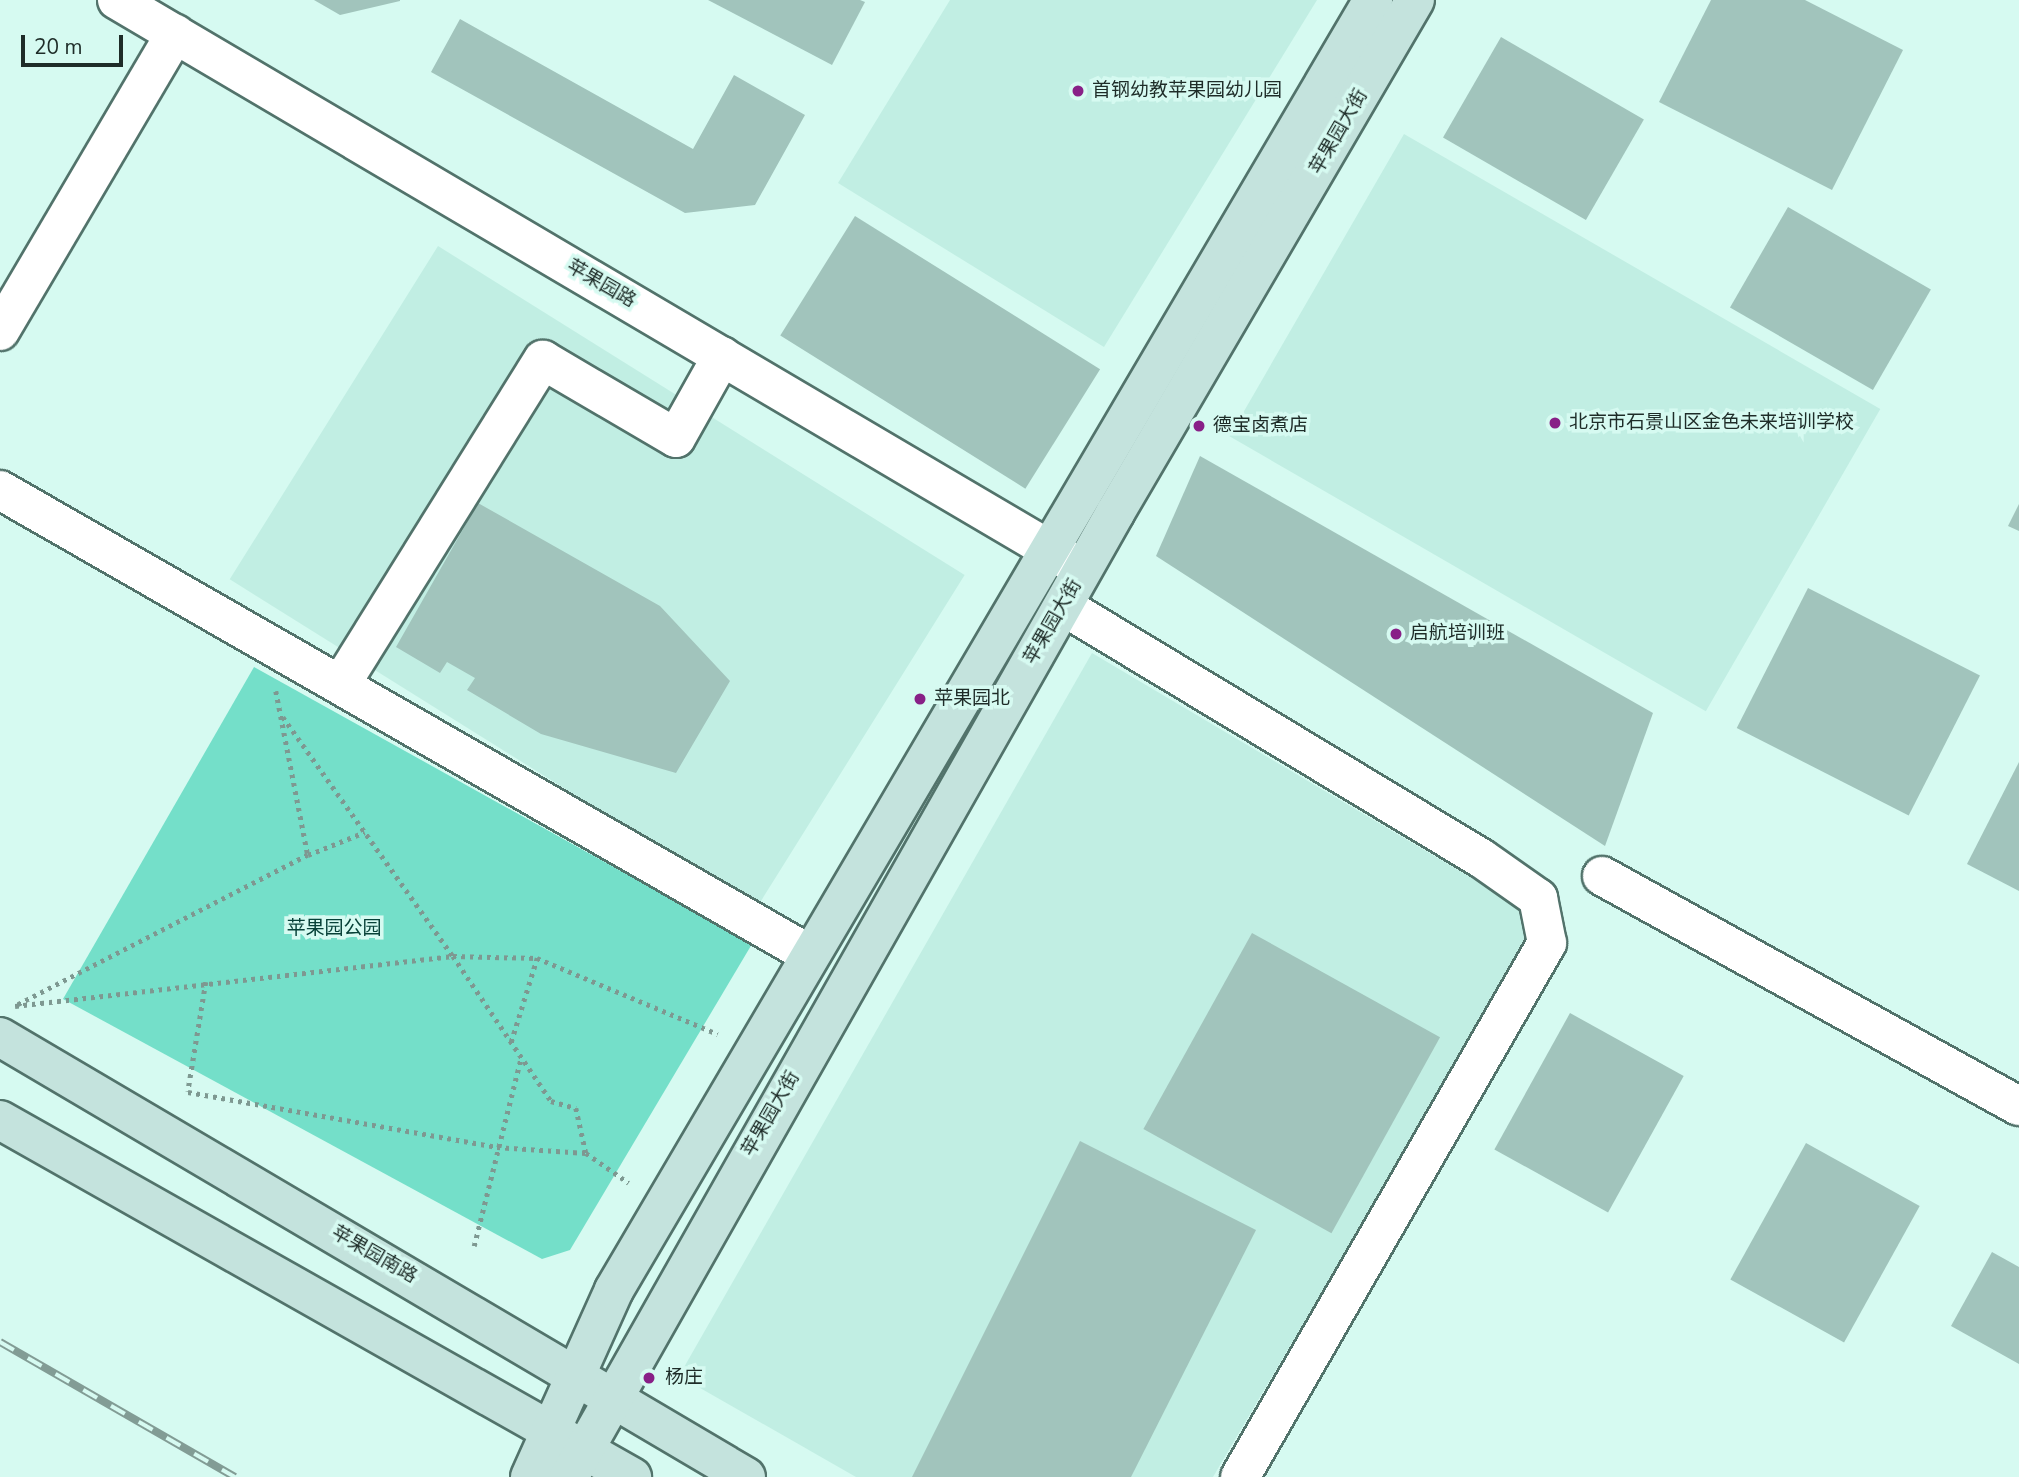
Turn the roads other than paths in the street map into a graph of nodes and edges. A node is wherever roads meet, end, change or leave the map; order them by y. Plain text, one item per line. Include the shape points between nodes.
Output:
1 (117, 0) edge
2 (1373, 0) edge
3 (1415, 0) edge
4 (175, 34) junction
5 (0, 331) edge
6 (722, 356) junction
7 (0, 490) edge
8 (1047, 548) junction
9 (1083, 570) junction
10 (1063, 606) junction
11 (341, 684) junction
12 (1602, 876) dead end
13 (809, 954) junction
14 (0, 1037) edge
15 (2019, 1106) edge
16 (0, 1120) edge
17 (578, 1373) junction
18 (612, 1393) junction
19 (569, 1451) edge
20 (530, 1477) edge
21 (632, 1477) edge
22 (746, 1477) edge
23 (1240, 1477) edge

1 - 4 street, 苹果园路
2 - 8 main road, 苹果园大街
3 - 9 main road, 苹果园大街
4 - 5 street
4 - 6 street, 苹果园路
6 - 8 street, 苹果园路
6 - 11 street via 676,438 543,360
7 - 11 street
8 - 9 street, 苹果园路
8 - 13 main road, 苹果园大街
9 - 10 main road, 苹果园大街
10 - 18 main road, 苹果园大街
10 - 23 street via 1481,858 1538,898 1547,943
11 - 13 street
12 - 15 street
13 - 17 main road, 苹果园大街 via 614,1290
14 - 17 main road, 苹果园南路
16 - 19 main road
17 - 18 main road, 苹果园南路
17 - 19 main road, 苹果园大街
18 - 19 main road, 苹果园大街
18 - 22 main road, 苹果园南路
19 - 20 main road
19 - 21 main road

